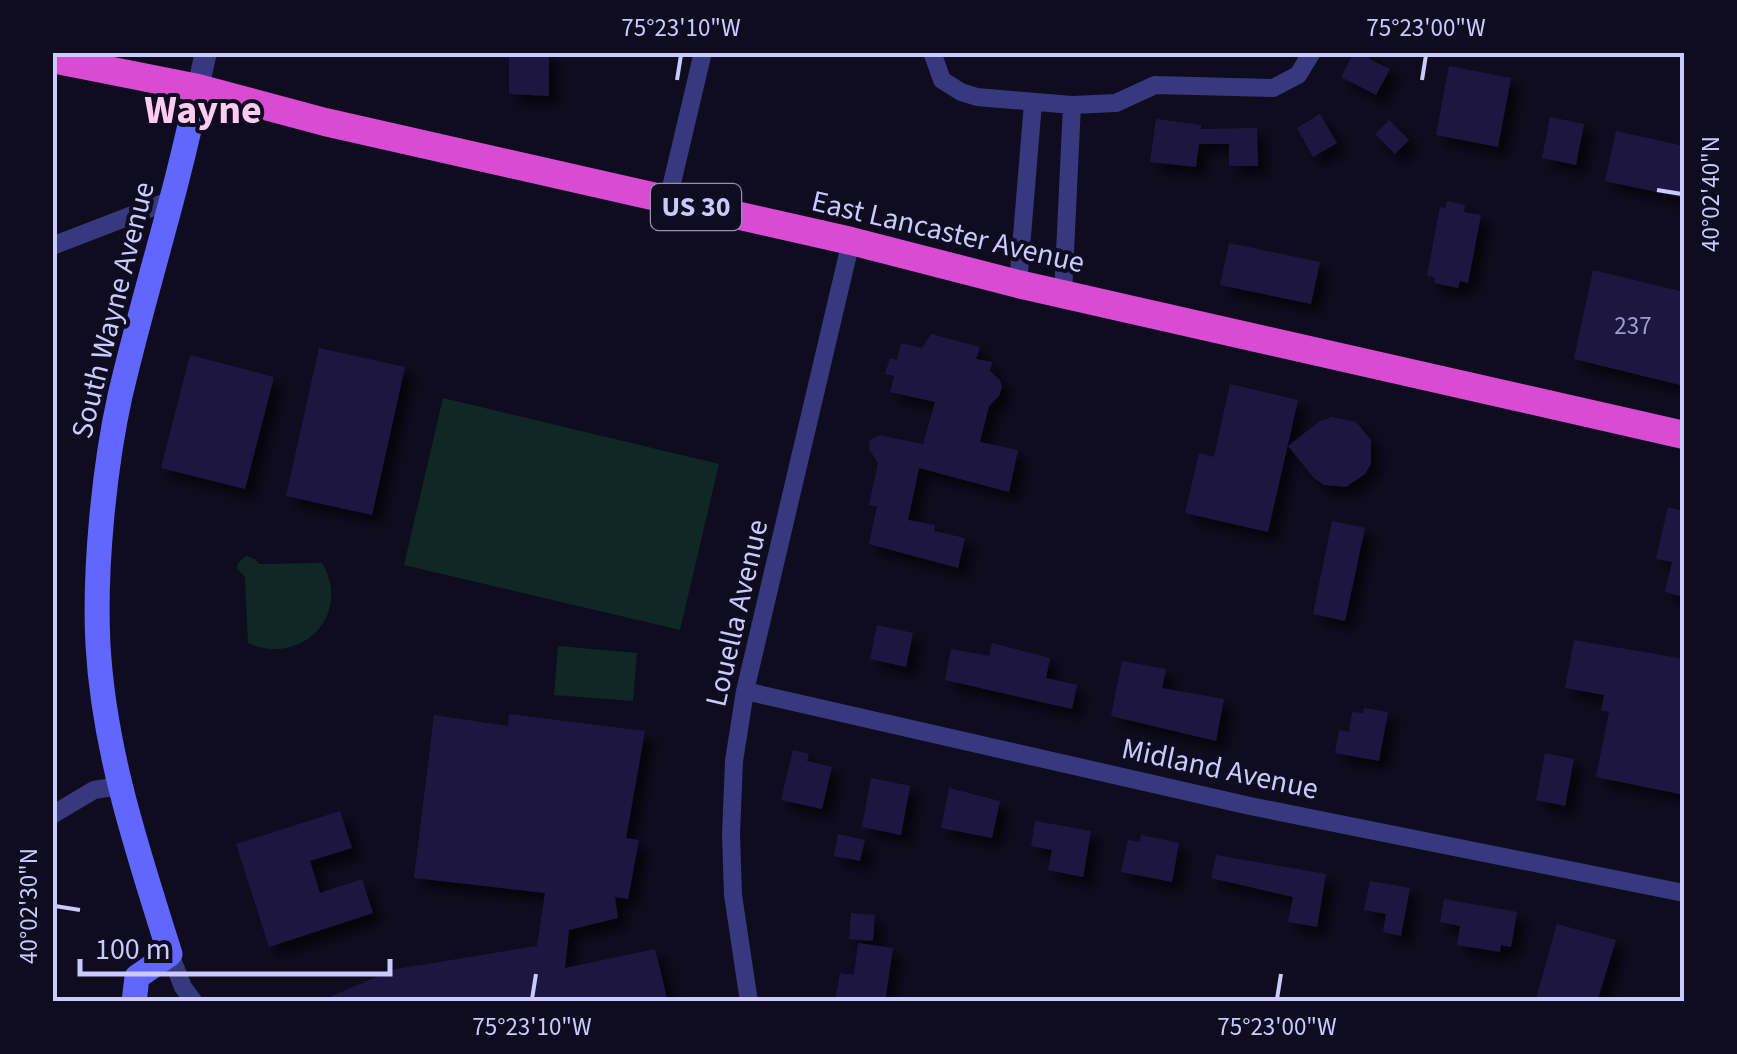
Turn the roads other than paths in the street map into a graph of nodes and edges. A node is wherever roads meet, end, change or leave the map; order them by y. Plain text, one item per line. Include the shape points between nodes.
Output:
1 (206, 52) edge
2 (703, 52) edge
3 (932, 52) edge
4 (1312, 52) edge
5 (52, 59) edge
6 (198, 88) junction
7 (1033, 103) junction
8 (1072, 105) junction
9 (174, 199) junction
10 (668, 200) junction
11 (850, 242) junction
12 (52, 246) edge
13 (1018, 284) junction
14 (1063, 294) junction
15 (1684, 435) edge
16 (745, 691) junction
17 (119, 786) junction
18 (52, 815) edge
19 (1684, 893) edge
20 (170, 954) junction
21 (134, 1002) edge
22 (194, 1002) edge
23 (750, 1002) edge

1 - 6 street
2 - 10 street
3 - 7 street via 936,72 951,88
4 - 8 street via 1298,74 1273,88 1155,85 1116,104
5 - 6 highway, US 30
6 - 9 main road, South Wayne Avenue
6 - 10 highway, East Lancaster Avenue / US 30
7 - 8 street
7 - 13 street
8 - 14 street
9 - 12 street
9 - 17 main road, South Wayne Avenue via 119,399 103,506 98,642
10 - 11 highway, East Lancaster Avenue / US 30
11 - 13 highway, East Lancaster Avenue / US 30
11 - 16 street, Louella Avenue
13 - 14 highway, East Lancaster Avenue / US 30
14 - 15 highway, East Lancaster Avenue / US 30
16 - 19 street, Midland Avenue via 1250,806
16 - 23 street, Louella Avenue via 732,834 733,895
17 - 18 street via 94,790
17 - 20 main road, South Wayne Avenue
20 - 21 main road via 138,977
20 - 22 street

